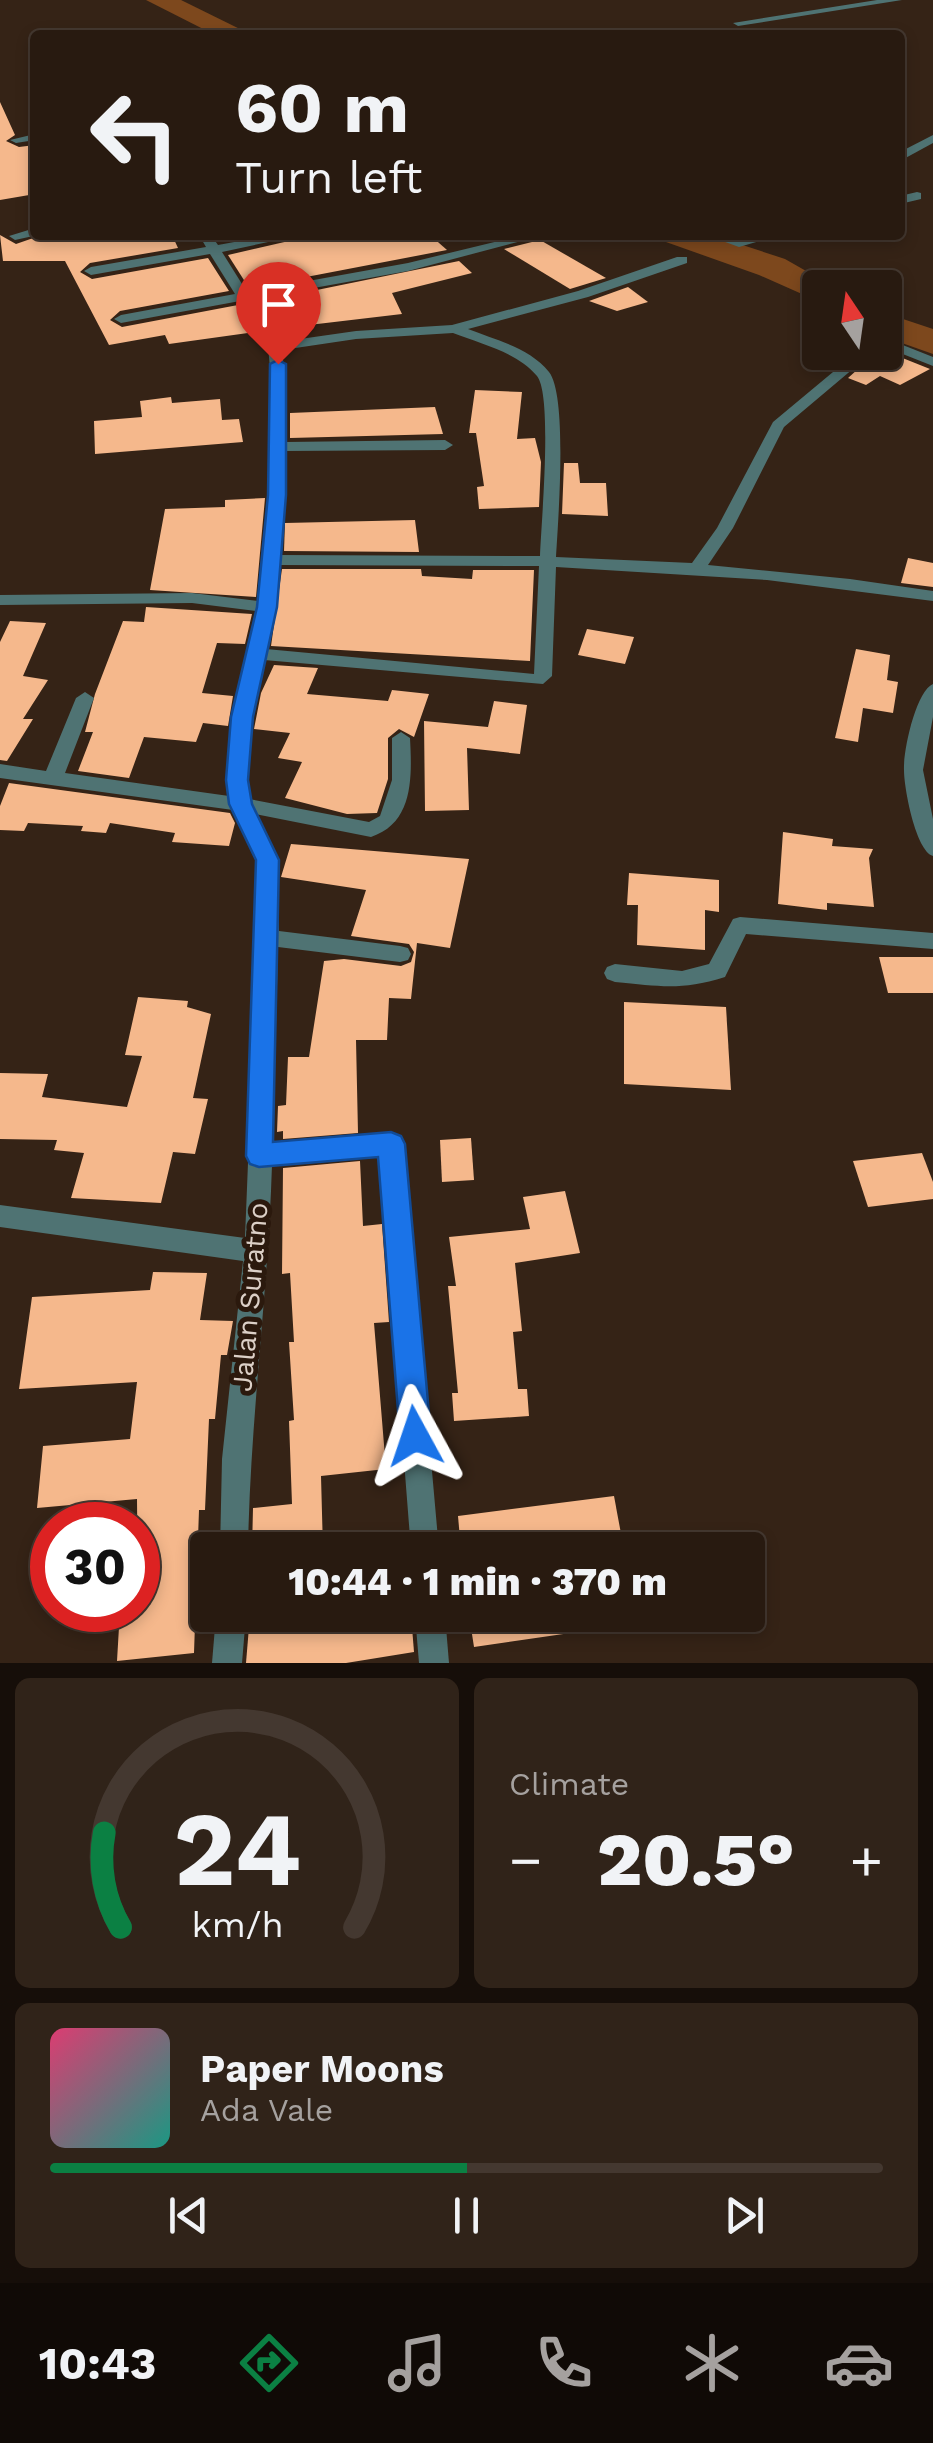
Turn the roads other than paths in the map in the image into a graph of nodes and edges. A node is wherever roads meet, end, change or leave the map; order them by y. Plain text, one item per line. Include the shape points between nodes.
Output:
1 (897, 0) edge
2 (738, 23) dead end
3 (30, 138) edge
4 (933, 138) edge
5 (16, 140) dead end
6 (905, 154) edge
7 (917, 196) dead end
8 (905, 199) edge
9 (30, 233) edge
10 (14, 236) dead end
11 (518, 240) edge
12 (209, 241) edge
13 (682, 260) dead end
14 (91, 271) dead end
15 (242, 296) junction
16 (121, 319) dead end
17 (456, 329) junction
18 (275, 347) junction
19 (902, 349) edge
20 (933, 362) edge
21 (844, 370) edge
22 (445, 445) dead end
23 (278, 447) junction
24 (545, 558) junction
25 (272, 560) junction
26 (697, 569) junction
27 (933, 596) edge
28 (0, 600) edge
29 (267, 607) junction
30 (256, 654) junction
31 (933, 690) edge
32 (85, 698) dead end
33 (401, 738) dead end
34 (0, 771) edge
35 (53, 778) junction
36 (240, 804) junction
37 (933, 849) edge
38 (268, 938) junction
39 (933, 941) edge
40 (400, 954) dead end
41 (615, 972) dead end
42 (259, 1156) junction
43 (0, 1216) edge
44 (257, 1251) junction
45 (234, 1532) edge
46 (423, 1532) edge
47 (230, 1632) edge
48 (431, 1632) edge
49 (227, 1663) edge
50 (434, 1663) edge

1 - 2 street
3 - 5 street
4 - 6 street
7 - 8 street
9 - 10 street
11 - 15 street
12 - 14 street
12 - 15 street
13 - 17 street
15 - 16 street
15 - 18 street
17 - 18 street
17 - 24 street via 517,353 544,375 550,389
18 - 23 street, Jalan Suratno
19 - 20 street
21 - 26 street via 778,425
22 - 23 street
23 - 25 street, Jalan Suratno
24 - 25 street
24 - 26 street
24 - 30 street via 541,678
25 - 29 street, Jalan Suratno
26 - 27 street
28 - 29 street via 192,598
29 - 30 street, Jalan Suratno
30 - 36 street, Jalan Suratno via 242,717
31 - 37 street via 915,741 911,783
32 - 35 street
33 - 36 street via 402,780 382,828 362,830
34 - 35 street
35 - 36 street
36 - 38 street, Jalan Suratno via 267,860
38 - 40 street
38 - 42 street, Jalan Suratno
39 - 41 street via 740,924 717,971 682,980
42 - 44 street, Jalan Suratno
42 - 46 street via 391,1144
43 - 44 street
44 - 45 street, Jalan Suratno
47 - 49 street
48 - 50 street

